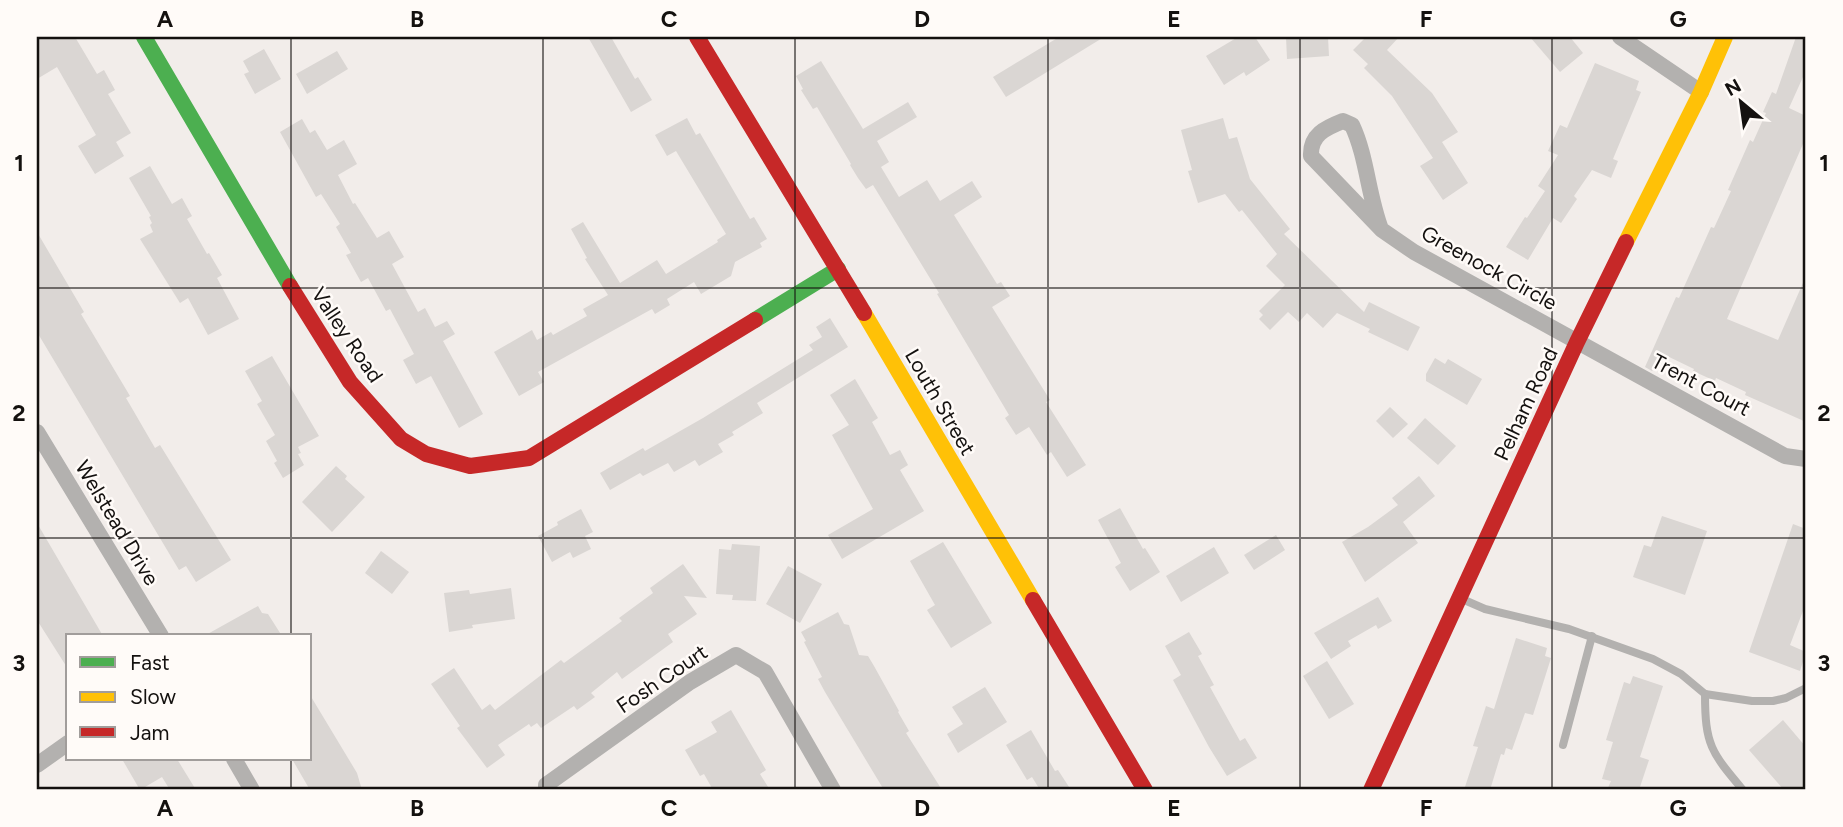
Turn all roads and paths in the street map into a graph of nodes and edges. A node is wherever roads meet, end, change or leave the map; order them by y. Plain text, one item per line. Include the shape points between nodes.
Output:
1 (144, 37) edge
2 (697, 37) edge
3 (1620, 37) edge
4 (1725, 37) edge
5 (1701, 92) junction
6 (1381, 229) junction
7 (838, 269) junction
8 (1577, 342) junction
9 (40, 443) edge
10 (1806, 459) edge
11 (1461, 598) junction
12 (160, 634) edge
13 (1592, 636) junction
14 (1806, 688) edge
15 (1705, 694) junction
16 (66, 744) edge
17 (1563, 746) dead end
18 (235, 760) edge
19 (37, 765) edge
20 (252, 790) edge
21 (546, 790) edge
22 (833, 790) edge
23 (1145, 790) edge
24 (1371, 790) edge
25 (1743, 790) edge

1 - 7 main road, Valley Road via 349,382 401,439 426,454 470,466 529,458
2 - 7 main road, Louth Street
3 - 5 street
4 - 5 main road, Pelham Road
5 - 8 main road, Pelham Road
6 - 6 street, Greenock Circle via 1352,125 1343,121 1329,126 1316,135 1311,156
6 - 8 street, Greenock Circle
7 - 23 main road, Louth Street
8 - 10 street, Trent Court via 1785,456
8 - 11 main road, Pelham Road
9 - 12 street, Welstead Drive
11 - 13 lane via 1485,609
11 - 24 main road, Pelham Road
13 - 15 lane via 1667,666
13 - 17 lane
14 - 15 lane via 1773,701
15 - 25 lane via 1711,748
16 - 19 street
18 - 20 street
21 - 22 street, Fosh Court via 546,785 690,682 736,655 765,672

